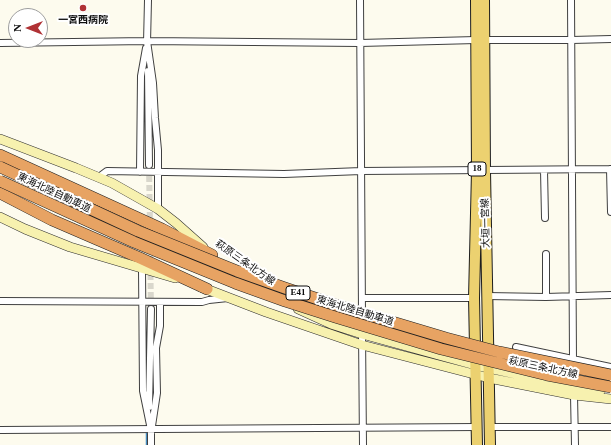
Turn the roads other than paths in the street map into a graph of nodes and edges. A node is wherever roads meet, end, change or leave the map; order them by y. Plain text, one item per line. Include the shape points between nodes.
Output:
1 (148, 0) edge
2 (360, 0) edge
3 (476, 0) edge
4 (484, 0) edge
5 (571, 0) edge
6 (611, 39) edge
7 (480, 40) junction
8 (572, 40) junction
9 (147, 41) junction
10 (0, 43) edge
11 (360, 43) junction
12 (0, 140) edge
13 (0, 155) edge
14 (149, 165) tunnel mouth
15 (0, 167) edge
16 (572, 169) junction
17 (610, 169) edge
18 (544, 170) junction
19 (361, 171) junction
20 (481, 171) junction
21 (140, 172) junction
22 (158, 172) junction
23 (99, 177) junction
24 (0, 181) edge
25 (0, 193) edge
26 (158, 209) junction
27 (611, 212) edge
28 (0, 217) edge
29 (545, 218) dead end
30 (546, 254) dead end
31 (212, 255) junction
32 (142, 269) junction
33 (206, 289) junction
34 (611, 295) edge
35 (487, 296) junction
36 (573, 296) junction
37 (546, 297) junction
38 (229, 298) junction
39 (362, 298) junction
40 (474, 298) junction
41 (0, 301) edge
42 (142, 302) junction
43 (160, 302) junction
44 (151, 309) tunnel mouth
45 (362, 334) junction
46 (362, 345) junction
47 (516, 347) dead end
48 (573, 360) junction
49 (611, 367) edge
50 (476, 370) junction
51 (489, 373) junction
52 (611, 375) edge
53 (611, 387) edge
54 (611, 391) edge
55 (574, 395) junction
56 (611, 399) edge
57 (477, 427) junction
58 (490, 427) junction
59 (575, 427) junction
60 (611, 427) edge
61 (363, 429) junction
62 (0, 430) edge
63 (151, 430) junction
64 (151, 445) edge
65 (363, 445) edge
66 (477, 445) edge
67 (490, 445) edge
68 (575, 445) edge

1 - 9 street
2 - 11 street
3 - 7 main road, 大垣一宮線 / 18
4 - 7 main road, 大垣一宮線 / 18
5 - 8 street
6 - 8 street
7 - 8 street
7 - 11 street
7 - 20 main road, 大垣一宮線 / 18
8 - 16 street
9 - 10 street
9 - 11 street
9 - 14 street
9 - 21 street via 141,76
9 - 22 street via 153,83
11 - 19 street
12 - 23 main road, 萩原三条北方線
13 - 31 highway via 162,229
15 - 52 highway, 東海北陸自動車道 / E41, bridge via 138,231 292,291 468,344
16 - 17 street
16 - 18 street
16 - 36 street
17 - 27 street
18 - 20 street
18 - 29 street
19 - 20 street
19 - 22 street via 284,174
19 - 39 street
20 - 35 main road, 大垣一宮線 / 18
20 - 40 main road, 大垣一宮線 / 18
21 - 22 street
21 - 23 street via 107,171
22 - 26 street
23 - 26 main road, 萩原三条北方線
24 - 53 highway, 東海北陸自動車道 / E41, bridge via 141,245 234,283 307,308 441,349
25 - 33 highway via 58,223
26 - 31 main road, 萩原三条北方線
28 - 32 main road, 萩原三条北方線 via 70,247
30 - 37 street
31 - 45 main road, 萩原三条北方線 via 291,306 331,324
32 - 33 main road, 萩原三条北方線
32 - 42 street
33 - 38 main road, 萩原三条北方線
34 - 36 street
35 - 37 street
35 - 51 main road, 大垣一宮線 / 18
36 - 37 street
36 - 48 street
38 - 43 street via 202,302
38 - 46 main road, 萩原三条北方線
39 - 40 street
39 - 45 street
40 - 50 main road, 大垣一宮線 / 18
41 - 42 street
42 - 43 street
42 - 63 street via 143,391
43 - 63 street via 160,326 156,348 157,393
44 - 63 street
45 - 46 street
45 - 50 main road, 萩原三条北方線
46 - 50 main road, 萩原三条北方線
46 - 61 street
47 - 48 street
48 - 49 street
50 - 51 main road, 萩原三条北方線
50 - 57 main road, 大垣一宮線 / 18
51 - 54 main road, 萩原三条北方線
51 - 55 main road, 萩原三条北方線
51 - 58 main road, 大垣一宮線 / 18
55 - 56 main road, 萩原三条北方線
55 - 59 street
57 - 61 street
57 - 66 main road, 大垣一宮線 / 18
58 - 59 street
58 - 67 main road, 大垣一宮線 / 18
59 - 60 street
59 - 68 street
61 - 63 street
61 - 65 street
62 - 63 street
63 - 64 street

